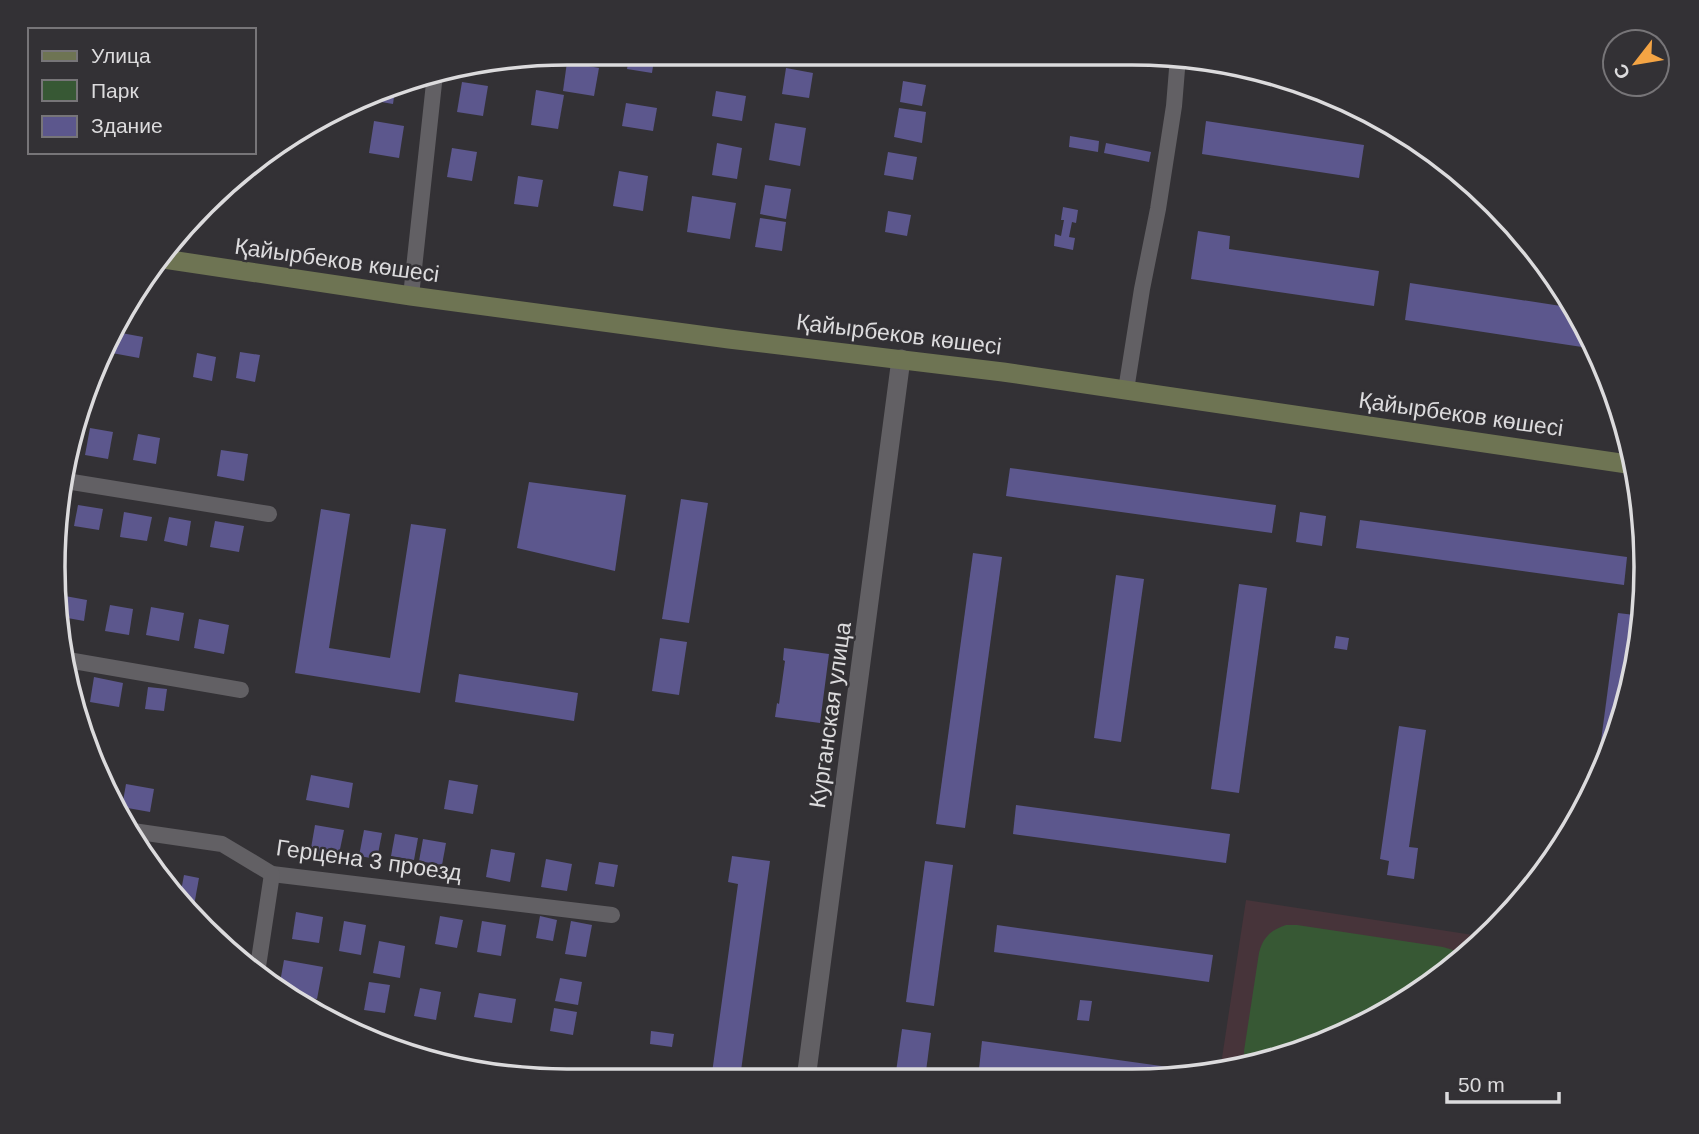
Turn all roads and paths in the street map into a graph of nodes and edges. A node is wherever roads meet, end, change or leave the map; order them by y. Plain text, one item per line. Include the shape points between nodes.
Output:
1 (1177, 67) edge
2 (434, 83) edge
3 (170, 260) edge
4 (411, 296) junction
5 (901, 359) junction
6 (1126, 390) junction
7 (1624, 463) edge
8 (72, 482) edge
9 (269, 514) dead end
10 (73, 661) edge
11 (241, 690) dead end
12 (141, 832) edge
13 (272, 874) junction
14 (612, 915) dead end
15 (259, 963) edge
16 (807, 1069) edge

1 - 6 street
2 - 4 street
3 - 4 main road, Қайырбеков көшесі
4 - 5 main road, Қайырбеков көшесі
5 - 6 main road, Қайырбеков көшесі
5 - 16 street, Курганская улица
6 - 7 main road, Қайырбеков көшесі
8 - 9 street
10 - 11 street
12 - 13 street, Герцена 3 проезд via 222,844
13 - 14 street, Герцена 3 проезд
13 - 15 street

